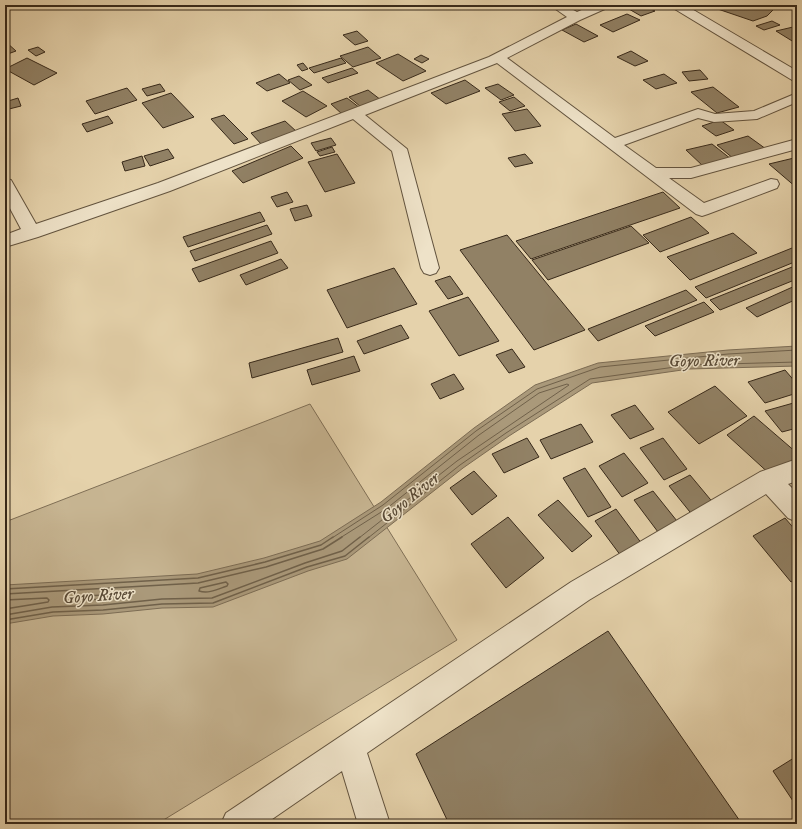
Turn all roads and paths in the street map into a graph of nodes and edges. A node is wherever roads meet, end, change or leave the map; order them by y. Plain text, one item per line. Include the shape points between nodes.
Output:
1 (556, 5) edge
2 (603, 5) edge
3 (677, 5) edge
4 (576, 17) junction
5 (498, 58) junction
6 (797, 77) edge
7 (797, 97) edge
8 (355, 114) junction
9 (612, 144) junction
10 (797, 144) edge
11 (652, 173) junction
12 (5, 184) edge
13 (771, 184) dead end
14 (32, 232) junction
15 (5, 241) edge
16 (430, 268) dead end
17 (797, 470) edge
18 (768, 480) junction
19 (797, 510) edge
20 (350, 747) junction
21 (237, 824) edge
22 (374, 824) edge

1 - 4 street
2 - 4 street
3 - 6 street
4 - 5 street
5 - 8 street
5 - 9 street
7 - 9 street via 757,115 714,118 698,113
8 - 14 street via 164,187
8 - 16 street via 399,149
9 - 11 street
10 - 11 street via 691,173
11 - 13 street via 702,210
12 - 14 street
14 - 15 street
17 - 18 street
18 - 19 street
18 - 20 street via 580,591
20 - 21 street
20 - 22 street

